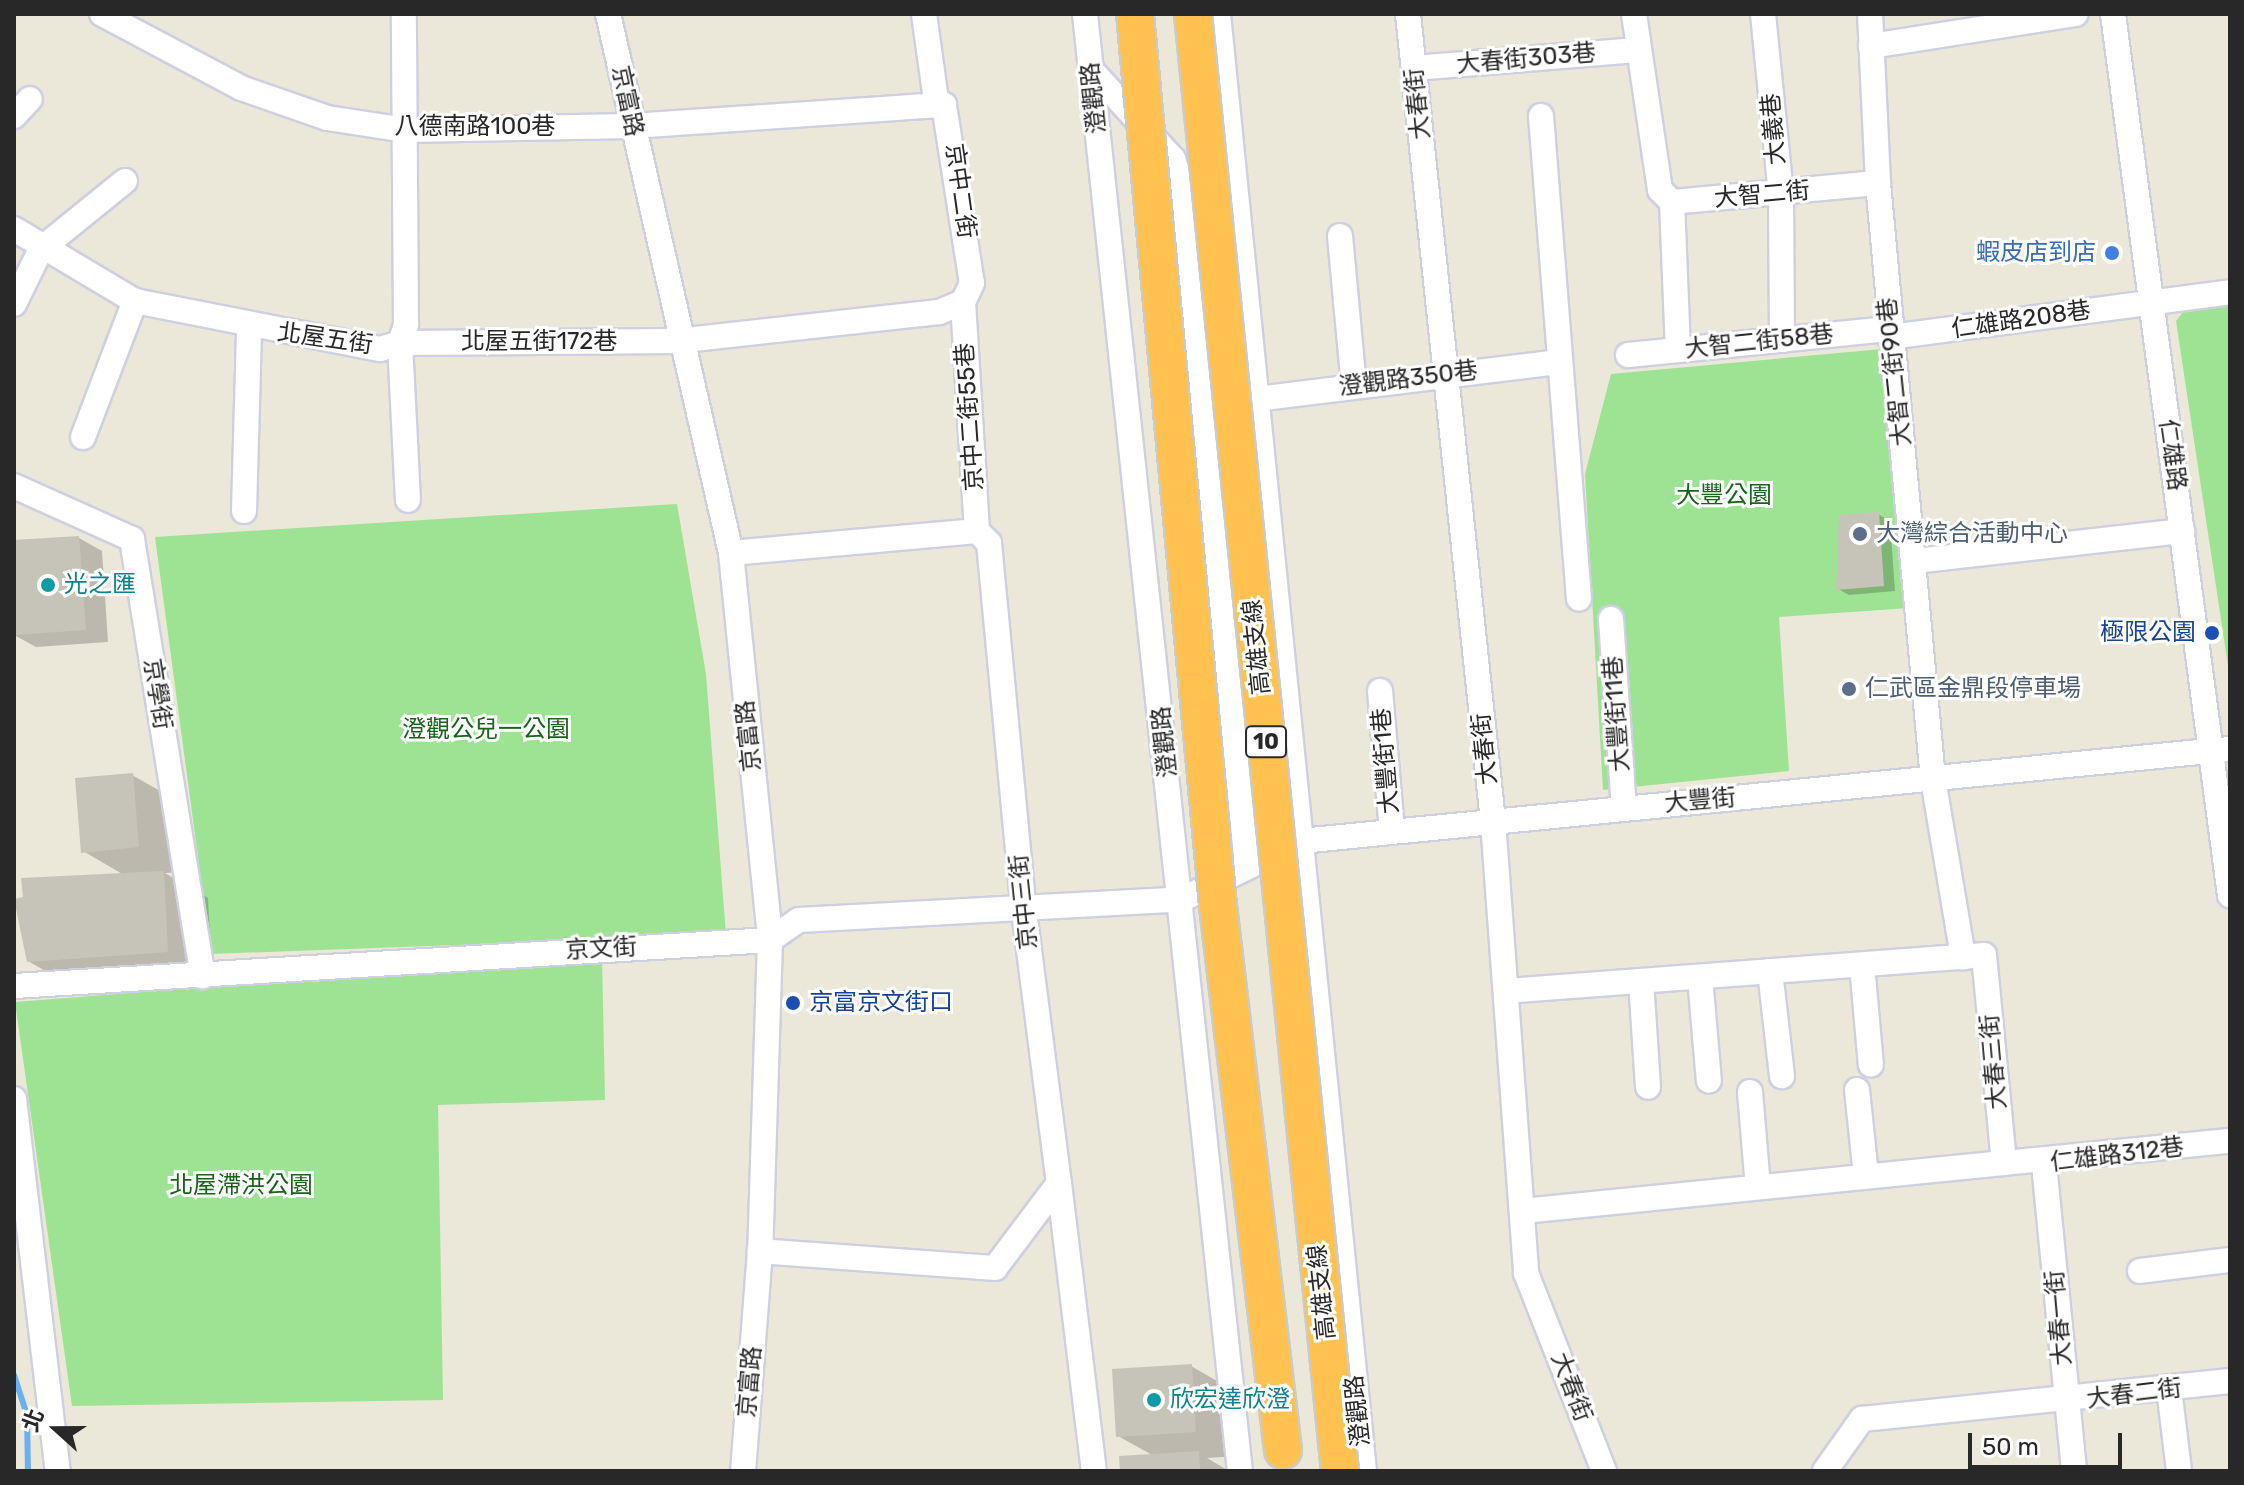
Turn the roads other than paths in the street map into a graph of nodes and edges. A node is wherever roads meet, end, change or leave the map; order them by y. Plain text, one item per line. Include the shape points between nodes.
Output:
1 (404, 14) edge
2 (608, 14) edge
3 (924, 14) edge
4 (1085, 14) edge
5 (1135, 14) edge
6 (1193, 14) edge
7 (1218, 14) edge
8 (1408, 14) edge
9 (1634, 14) edge
10 (1763, 14) edge
11 (1870, 14) edge
12 (2076, 14) edge
13 (2113, 14) edge
14 (119, 19) edge
15 (1871, 46) junction
16 (1637, 50) junction
17 (1091, 68) junction
18 (1414, 68) junction
19 (936, 100) junction
20 (1541, 116) dead end
21 (632, 126) junction
22 (405, 130) junction
23 (125, 181) dead end
24 (1878, 183) junction
25 (1781, 195) junction
26 (1672, 202) junction
27 (14, 229) edge
28 (1340, 236) dead end
29 (41, 249) junction
30 (2230, 292) edge
31 (135, 301) junction
32 (963, 302) junction
33 (2151, 302) junction
34 (14, 304) edge
35 (249, 328) junction
36 (1890, 333) junction
37 (1782, 340) junction
38 (678, 341) junction
39 (400, 343) junction
40 (1678, 350) junction
41 (1628, 355) dead end
42 (1560, 362) junction
43 (1446, 374) junction
44 (1354, 386) junction
45 (1257, 399) junction
46 (83, 437) dead end
47 (14, 486) edge
48 (408, 500) dead end
49 (244, 511) dead end
50 (977, 531) junction
51 (2182, 531) junction
52 (731, 553) junction
53 (1915, 561) junction
54 (1579, 599) dead end
55 (1611, 619) dead end
56 (1380, 691) dead end
57 (2220, 750) edge
58 (1933, 779) junction
59 (1624, 809) junction
60 (1493, 821) junction
61 (1392, 831) junction
62 (1301, 841) junction
63 (1247, 867) junction
64 (2230, 895) edge
65 (1183, 899) junction
66 (1023, 903) junction
67 (770, 940) junction
68 (1963, 957) junction
69 (1862, 965) junction
70 (1770, 971) junction
71 (203, 976) junction
72 (1700, 977) junction
73 (1641, 981) junction
74 (14, 986) edge
75 (1506, 991) junction
76 (1871, 1065) dead end
77 (1782, 1076) dead end
78 (1709, 1081) dead end
79 (1648, 1087) dead end
80 (1857, 1090) dead end
81 (1750, 1092) dead end
82 (14, 1099) edge
83 (2230, 1141) edge
84 (2004, 1163) junction
85 (2044, 1164) junction
86 (1866, 1176) junction
87 (1059, 1183) junction
88 (1758, 1187) junction
89 (1522, 1211) junction
90 (760, 1251) junction
91 (2230, 1260) edge
92 (2140, 1271) dead end
93 (2230, 1381) edge
94 (2169, 1389) junction
95 (2067, 1403) junction
96 (1283, 1450) dead end
97 (58, 1471) edge
98 (743, 1471) edge
99 (1094, 1471) edge
100 (1240, 1471) edge
101 (1340, 1471) edge
102 (1364, 1471) edge
103 (1604, 1471) edge
104 (1825, 1471) edge
105 (2074, 1471) edge
106 (2179, 1471) edge

1 - 22 street, 北屋五街
2 - 21 street, 京富路
3 - 19 street, 京中二街
4 - 17 street, 澄觀路
5 - 96 highway, bridge via 1218,906
6 - 101 highway, 高雄支線 / 10, bridge
7 - 45 street, 澄觀路
8 - 18 street, 大春街
9 - 16 street
10 - 25 street, 大義巷
11 - 15 street
12 - 15 street
13 - 33 street, 仁雄路
14 - 22 street, 八德南路100巷 via 241,88 327,118
15 - 24 street
16 - 18 street, 大春街303巷
16 - 26 street via 1660,190
17 - 63 street via 1109,97 1173,159 1181,183
17 - 65 street, 澄觀路
18 - 43 street, 大春街
19 - 21 street
19 - 32 street, 京中二街 via 950,119 972,283
20 - 42 street
21 - 22 street, 八德南路100巷
21 - 38 street, 京富路
22 - 39 street, 北屋五街
23 - 29 street
24 - 25 street, 大智二街
24 - 36 street, 大智二街90巷
25 - 26 street, 大智二街
25 - 37 street, 大義巷
26 - 40 street
27 - 29 street
28 - 44 street
29 - 31 street
29 - 34 street
30 - 33 street, 仁雄路208巷
31 - 35 street, 北屋五街
31 - 46 street
32 - 38 street via 939,312
32 - 50 street, 京中二街55巷
33 - 36 street, 仁雄路208巷
33 - 51 street, 仁雄路
35 - 39 street, 北屋五街 via 380,349
35 - 49 street
36 - 37 street, 大智二街58巷
36 - 53 street, 大智二街90巷
37 - 40 street, 大智二街58巷
38 - 39 street, 北屋五街172巷
38 - 52 street, 京富路
39 - 48 street
40 - 41 street, 大智二街58巷
42 - 43 street, 澄觀路350巷
42 - 54 street
43 - 44 street, 澄觀路350巷
43 - 60 street, 大春街
44 - 45 street, 澄觀路350巷
45 - 62 street, 澄觀路
47 - 71 street, 京學街 via 132,539
50 - 52 street
50 - 66 street, 京中三街 via 996,563
51 - 53 street
51 - 57 street, 仁雄路
52 - 67 street, 京富路
53 - 58 street, 大智二街90巷
55 - 59 street, 大豐街11巷
56 - 61 street, 大豐街1巷
57 - 58 street, 大豐街
57 - 64 street, 仁雄路
58 - 59 street, 大豐街
58 - 68 street, 大智二街90巷
59 - 60 street, 大豐街
60 - 61 street, 大豐街
60 - 75 street, 大春街
61 - 62 street, 大豐街
62 - 63 street, 大豐街
62 - 102 street, 澄觀路
63 - 65 street, 大豐街
65 - 66 street, 京文街
65 - 100 street, 澄觀路
66 - 67 street, 京文街 via 799,920
66 - 87 street, 京中三街
67 - 71 street, 京文街
67 - 90 street, 京富路
68 - 69 street
68 - 84 street, 大春三街 via 1984,955
69 - 70 street
69 - 76 street
70 - 72 street
70 - 77 street
71 - 74 street, 京文街
72 - 73 street
72 - 78 street
73 - 75 street
73 - 79 street
75 - 89 street, 大春街
80 - 86 street
81 - 88 street
82 - 97 street
83 - 85 street, 仁雄路312巷
84 - 85 street, 仁雄路312巷
84 - 86 street
85 - 95 street, 大春一街
86 - 88 street
87 - 90 street via 995,1268
87 - 99 street, 京中三街
88 - 89 street
89 - 103 street, 大春街 via 1526,1273
90 - 98 street, 京富路
91 - 92 street
93 - 94 street, 大春二街
94 - 95 street, 大春二街
94 - 106 street
95 - 104 street, 大春二街 via 1862,1419
95 - 105 street, 大春一街

